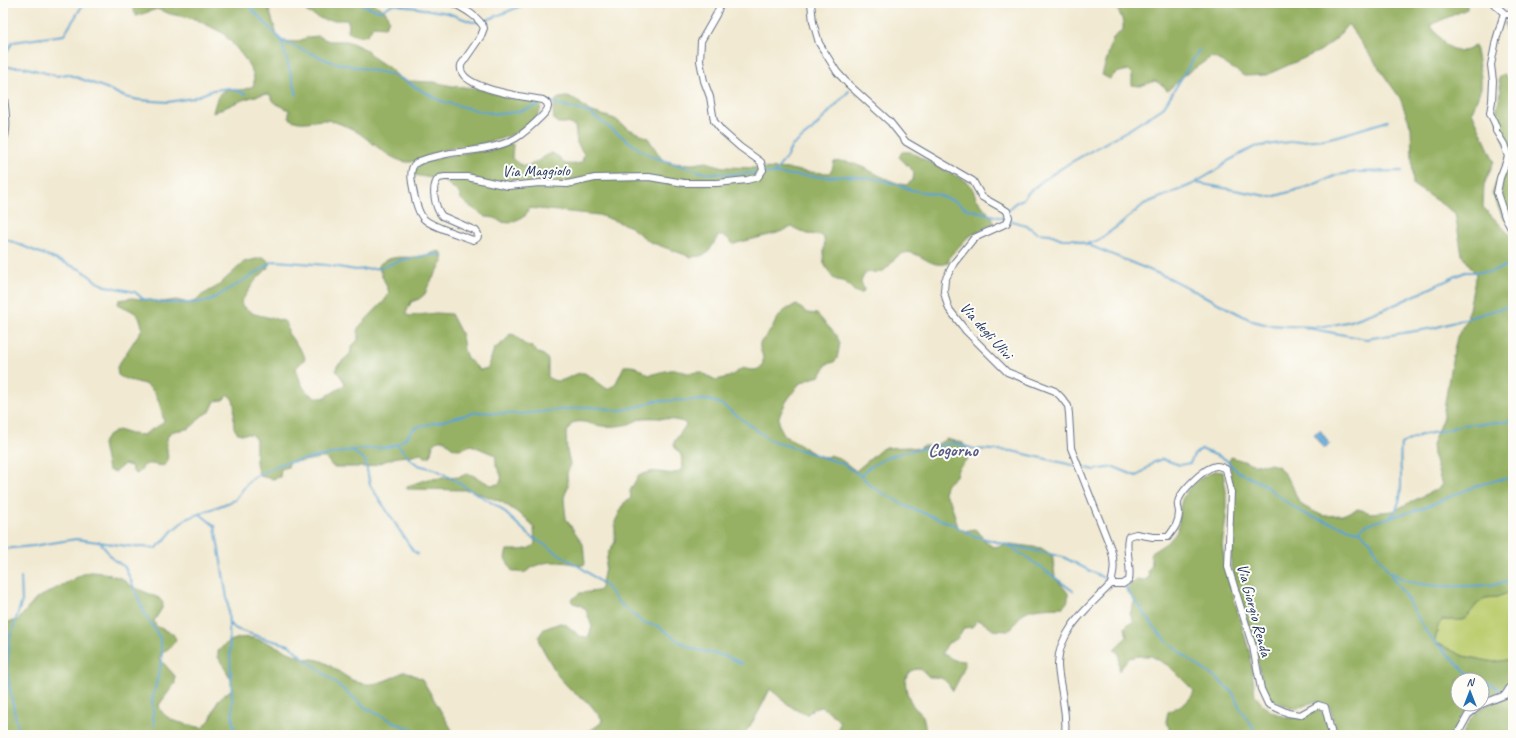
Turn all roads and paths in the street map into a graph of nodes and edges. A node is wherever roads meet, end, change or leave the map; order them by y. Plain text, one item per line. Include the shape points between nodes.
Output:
1 (453, 3) edge
2 (721, 3) edge
3 (811, 3) edge
4 (1493, 3) edge
5 (1509, 15) edge
6 (3, 89) edge
7 (3, 140) edge
8 (1513, 232) edge
9 (1111, 584) junction
10 (1513, 683) edge
11 (1066, 735) edge
12 (1332, 735) edge
13 (1457, 735) edge

1 - 2 street, Via Maggiolo via 468,12 484,28 461,65 462,74 479,85 508,95 543,100 548,106 542,116 515,139 489,148 442,155 414,165 411,180 423,218 430,224 473,240 478,237 476,231 442,216 439,212 434,187 439,178 467,177 508,186 567,184 595,178 649,177 684,183 717,183 758,177 763,170 761,162 722,131 714,120 704,81 700,61 701,41
3 - 9 street, Via degli Ulivi via 819,43 848,84 890,122 906,142 973,181 982,197 1007,211 1007,223 974,238 954,263 945,280 946,300 949,309 966,331 1007,372 1055,391 1068,406 1071,448 1114,560
4 - 5 street
5 - 8 street via 1496,40 1491,65 1493,81 1490,113 1508,157 1497,194
6 - 7 street via 6,128
9 - 11 street via 1075,622 1059,650 1058,664
9 - 12 street, Via Giorgio Renda via 1125,583 1130,578 1127,540 1129,536 1136,534 1168,537 1177,526 1178,502 1186,487 1214,466 1226,469 1231,492 1228,567 1253,647 1261,689 1268,704 1288,713 1300,715 1318,705 1325,707
10 - 13 street via 1505,695 1482,704 1468,715

